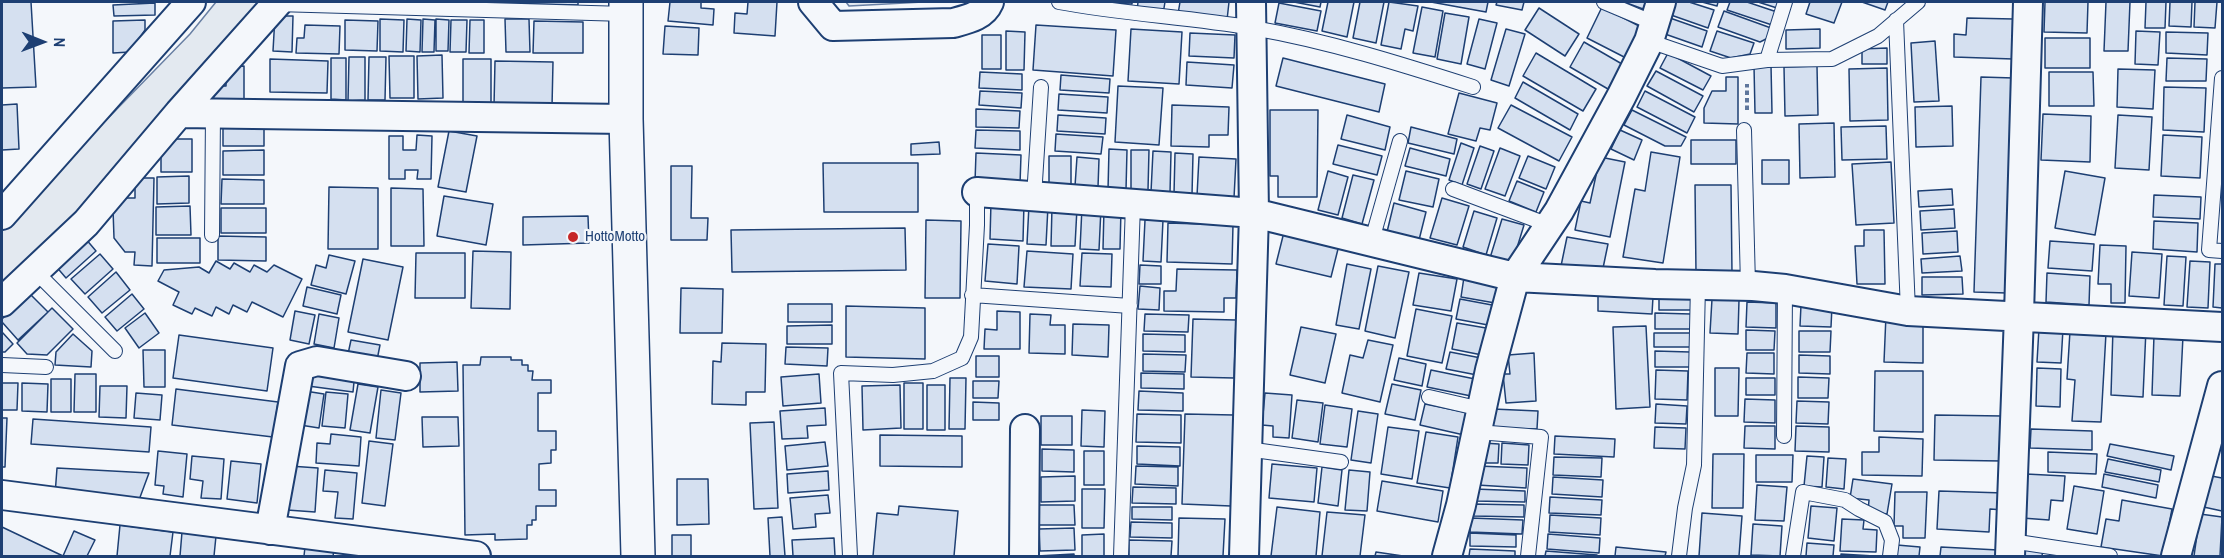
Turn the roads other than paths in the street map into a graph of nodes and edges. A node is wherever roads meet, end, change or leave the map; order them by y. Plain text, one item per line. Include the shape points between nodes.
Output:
1 (191, 2) edge
2 (813, 2) edge
3 (989, 2) edge
4 (1059, 2) edge
5 (1604, 2) edge
6 (1785, 2) edge
7 (1918, 2) edge
8 (2028, 2) edge
9 (277, 3) edge
10 (626, 8) edge
11 (1252, 15) edge
12 (1896, 20) junction
13 (1655, 22) edge
14 (1767, 60) junction
15 (2223, 78) edge
16 (1041, 87) dead end
17 (1473, 87) dead end
18 (179, 113) junction
19 (213, 113) junction
20 (626, 119) junction
21 (1744, 130) road end
22 (1400, 141) dead end
23 (1453, 189) dead end
24 (976, 192) joint
25 (1034, 197) junction
26 (1133, 204) junction
27 (1254, 213) junction
28 (2, 214) edge
29 (1549, 225) junction
30 (212, 235) dead end
31 (1372, 240) junction
32 (2223, 251) edge
33 (34, 272) junction
34 (1515, 277) junction
35 (1698, 285) junction
36 (1748, 285) junction
37 (1785, 289) junction
38 (972, 295) junction
39 (2, 302) edge
40 (1130, 306) junction
41 (1908, 311) junction
42 (2019, 315) junction
43 (2223, 327) edge
44 (115, 351) dead end
45 (2, 365) edge
46 (46, 367) dead end
47 (406, 376) dead end
48 (2223, 386) edge
49 (1429, 397) dead end
50 (1479, 420) junction
51 (1025, 429) dead end
52 (1784, 436) dead end
53 (1247, 449) junction
54 (1341, 462) dead end
55 (2, 495) edge
56 (270, 530) junction
57 (2010, 549) edge
58 (476, 556) edge
59 (638, 556) edge
60 (850, 556) edge
61 (1024, 556) edge
62 (1120, 556) edge
63 (1244, 556) edge
64 (1447, 556) edge
65 (1528, 556) edge
66 (1679, 556) edge
67 (1793, 556) edge
68 (1890, 556) edge
69 (2110, 556) edge
70 (2175, 556) edge

1 - 28 street
2 - 3 street via 833,26 953,23 971,18
4 - 11 lane via 1105,11
5 - 13 lane
6 - 14 lane
7 - 12 lane
8 - 42 street
9 - 10 lane
9 - 18 street
10 - 20 street
11 - 17 lane via 1312,40
11 - 27 street
12 - 14 lane via 1878,36 1832,59
12 - 41 lane
13 - 14 lane via 1722,66
13 - 29 street
15 - 32 lane via 2209,250
16 - 25 lane
18 - 19 street
18 - 33 street via 86,223
19 - 20 street
19 - 30 lane
20 - 59 street
21 - 36 lane
22 - 31 lane
23 - 29 lane
24 - 25 street
24 - 38 lane
25 - 26 street
26 - 27 street
26 - 40 lane
27 - 31 street
27 - 53 street
29 - 34 street
31 - 34 street
33 - 39 street
33 - 44 lane
34 - 35 street
34 - 50 street
35 - 36 street
35 - 66 lane via 1694,465
36 - 37 street
37 - 41 street
37 - 52 lane
38 - 40 lane
38 - 60 lane via 971,337 962,358 933,371 893,375 841,373
40 - 62 lane
41 - 42 street
42 - 43 street
42 - 57 street
45 - 46 lane
47 - 56 street via 316,361 300,366
48 - 70 street
49 - 50 lane
50 - 64 street
50 - 65 lane via 1541,437
51 - 61 street
53 - 54 lane
53 - 63 street
55 - 56 street
56 - 58 street
57 - 69 lane
67 - 68 lane via 1803,492 1845,500 1885,522 1892,540

